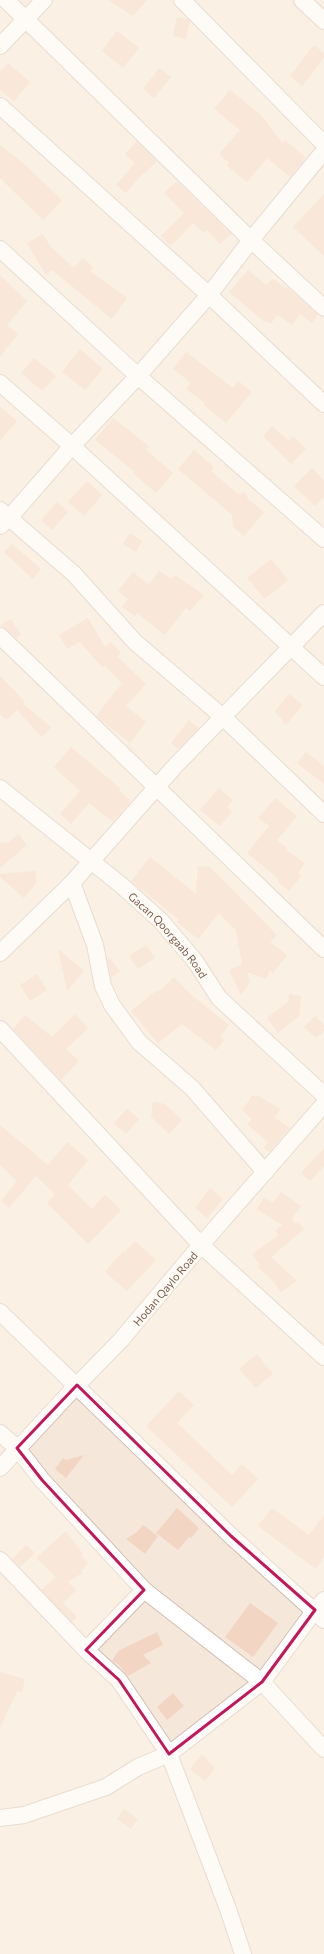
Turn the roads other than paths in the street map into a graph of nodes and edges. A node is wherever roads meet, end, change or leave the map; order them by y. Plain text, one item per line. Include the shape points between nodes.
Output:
1 (6, 0) edge
2 (44, 0) edge
3 (182, 0) edge
4 (302, 0) edge
5 (26, 20) junction
6 (324, 21) edge
7 (0, 46) edge
8 (0, 106) edge
9 (324, 144) edge
10 (324, 151) edge
11 (251, 240) junction
12 (0, 249) edge
13 (209, 295) junction
14 (324, 308) edge
15 (138, 376) junction
16 (0, 382) edge
17 (324, 404) edge
18 (72, 446) junction
19 (3, 518) edge
20 (324, 539) edge
21 (324, 613) edge
22 (0, 636) edge
23 (291, 646) junction
24 (324, 677) edge
25 (223, 716) junction
26 (157, 787) junction
27 (0, 788) edge
28 (324, 814) edge
29 (91, 861) junction
30 (72, 883) junction
31 (324, 949) edge
32 (0, 953) edge
33 (0, 1029) edge
34 (324, 1095) edge
35 (324, 1104) edge
36 (265, 1172) junction
37 (201, 1245) junction
38 (0, 1312) edge
39 (324, 1357) edge
40 (76, 1385) junction
41 (0, 1433) edge
42 (17, 1448) junction
43 (0, 1468) edge
44 (0, 1560) edge
45 (144, 1590) junction
46 (321, 1610) edge
47 (86, 1650) junction
48 (262, 1682) junction
49 (324, 1749) edge
50 (169, 1754) junction
51 (0, 1818) edge
52 (242, 1954) edge

1 - 5 street
2 - 5 street
3 - 9 street
4 - 6 street
5 - 7 street
5 - 11 street
8 - 13 street
10 - 11 street
11 - 13 street
11 - 14 street
12 - 15 street
13 - 15 street
13 - 17 street
15 - 18 street
15 - 20 street
16 - 18 street
18 - 19 street
18 - 23 street
19 - 25 street via 74,574 135,642
21 - 23 street
22 - 26 street
23 - 24 street
23 - 25 street
25 - 26 street
25 - 28 street
26 - 29 street
26 - 31 street
27 - 29 street, Gacan Qoorgaab Road
29 - 30 street
29 - 34 street, Gacan Qoorgaab Road via 161,921 195,961 218,998
30 - 32 street
30 - 36 street via 96,945 104,986 112,1005 139,1042 192,1088
33 - 37 street
35 - 36 street, Hodan Qaylo Road
36 - 37 street, Hodan Qaylo Road
37 - 39 street
37 - 40 street, Hodan Qaylo Road via 121,1340
38 - 40 street
40 - 42 street, Hodan Qaylo Road
40 - 46 street via 231,1536
41 - 42 street
42 - 43 street, Hodan Qaylo Road
42 - 45 street via 42,1480
44 - 47 street
45 - 47 street
45 - 48 street
46 - 48 street
47 - 50 street via 119,1680
48 - 49 street
48 - 50 street
50 - 51 street via 138,1767 106,1786 24,1815
50 - 52 street via 228,1909

